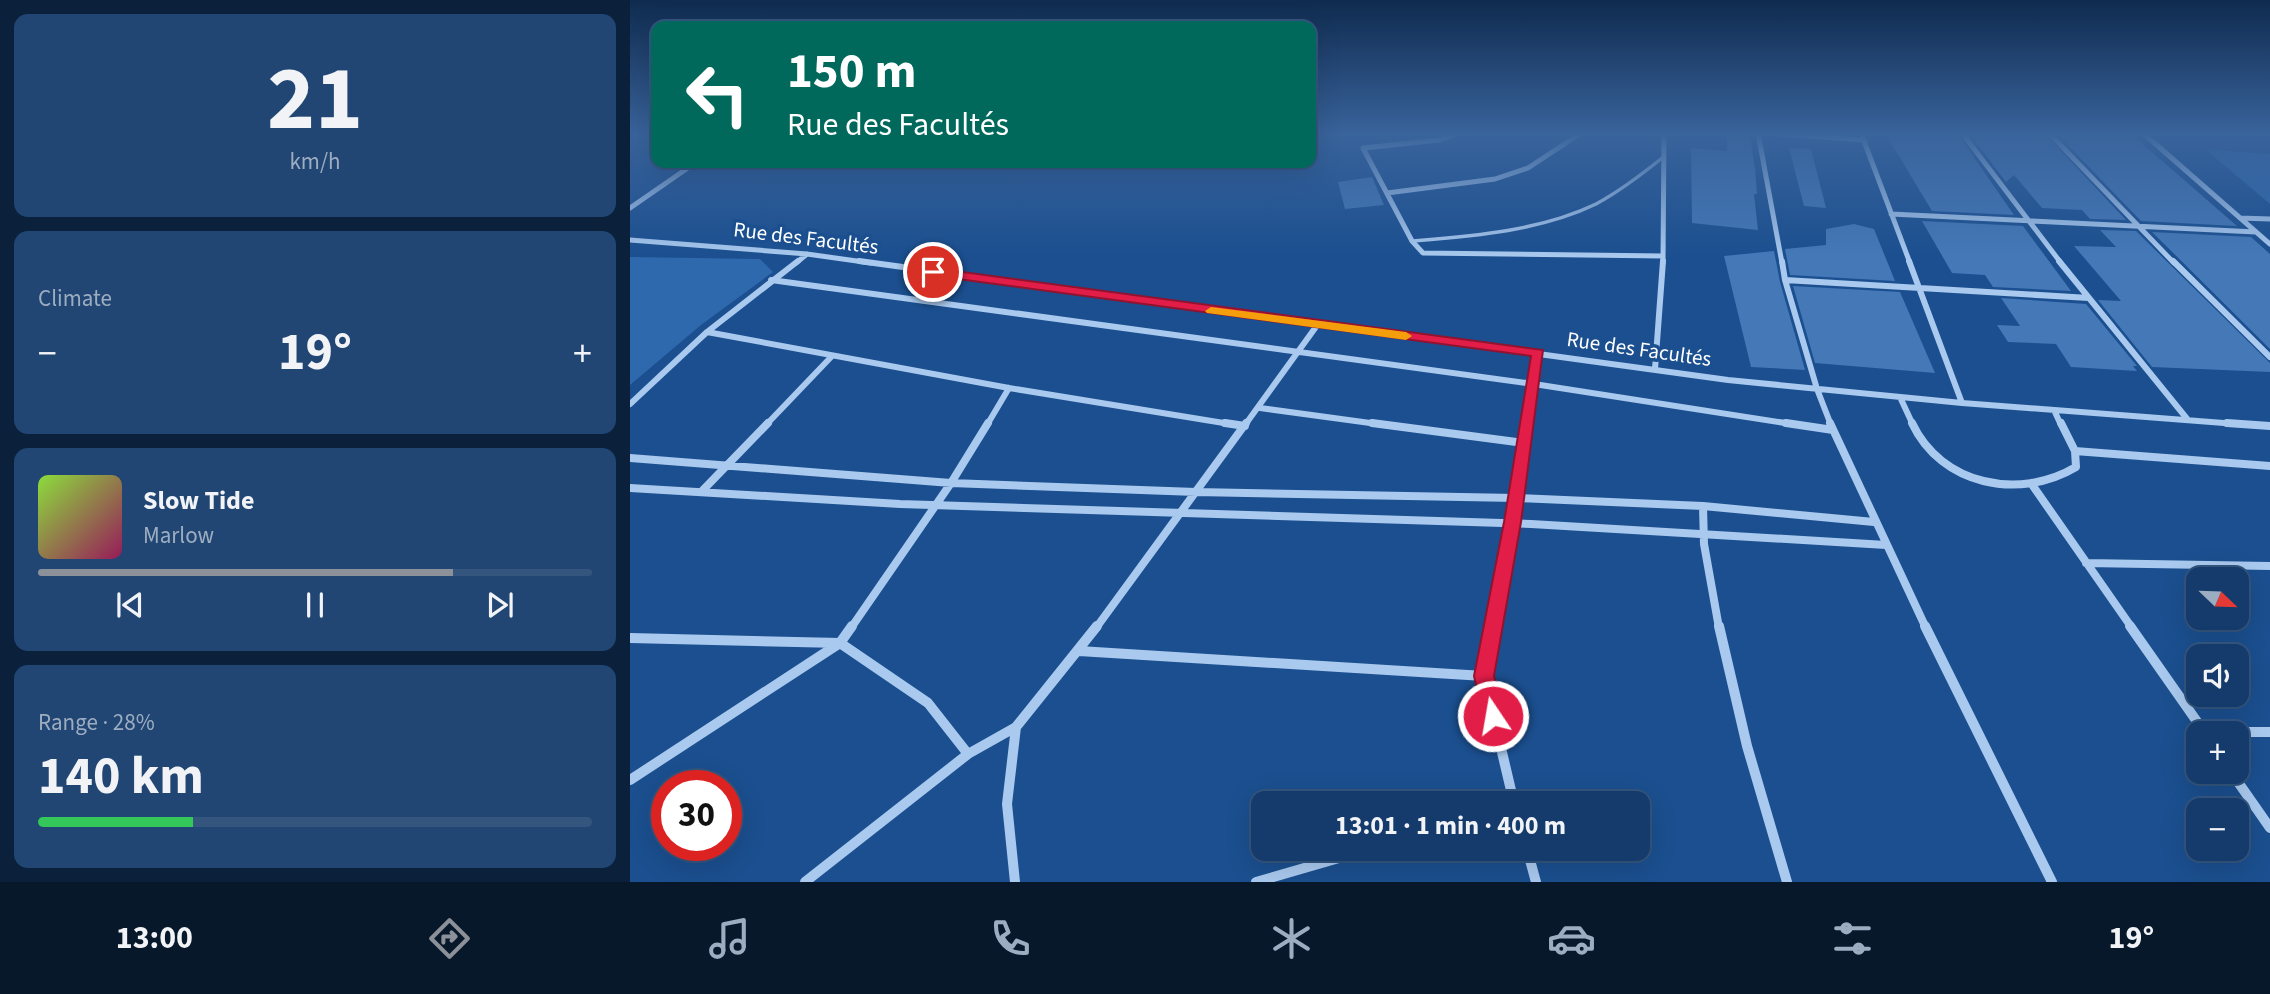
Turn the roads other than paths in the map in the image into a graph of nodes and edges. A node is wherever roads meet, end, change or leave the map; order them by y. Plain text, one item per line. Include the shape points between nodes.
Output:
1 (679, 174) edge
2 (1377, 174) edge
3 (1510, 174) edge
4 (1639, 174) edge
5 (1662, 174) edge
6 (1767, 174) edge
7 (1876, 174) edge
8 (1992, 174) edge
9 (2088, 174) edge
10 (2190, 174) edge
11 (1387, 193) junction
12 (630, 208) edge
13 (1891, 214) junction
14 (2240, 218) junction
15 (2270, 219) edge
16 (2026, 220) junction
17 (2136, 225) junction
18 (2256, 232) junction
19 (630, 240) edge
20 (1412, 241) junction
21 (2270, 244) edge
22 (807, 254) junction
23 (1663, 256) junction
24 (771, 280) junction
25 (1785, 280) junction
26 (1919, 289) junction
27 (2089, 298) junction
28 (1318, 324) junction
29 (706, 332) junction
30 (1297, 353) junction
31 (1538, 353) junction
32 (832, 356) junction
33 (2270, 357) edge
34 (1655, 369) junction
35 (1534, 384) junction
36 (1009, 388) junction
37 (1817, 389) junction
38 (1900, 397) junction
39 (1962, 403) junction
40 (630, 404) edge
41 (1260, 408) junction
42 (2054, 410) junction
43 (2188, 420) junction
44 (1245, 426) junction
45 (2270, 426) edge
46 (1833, 430) junction
47 (1524, 443) junction
48 (2076, 451) junction
49 (630, 458) edge
50 (727, 464) junction
51 (2270, 466) edge
52 (951, 483) junction
53 (2033, 486) junction
54 (630, 488) edge
55 (703, 491) junction
56 (1196, 492) junction
57 (1516, 498) junction
58 (935, 505) junction
59 (1703, 506) junction
60 (1181, 511) junction
61 (1513, 522) junction
62 (1874, 522) junction
63 (1702, 531) junction
64 (1886, 545) junction
65 (2086, 563) junction
66 (2270, 566) edge
67 (630, 638) edge
68 (840, 643) junction
69 (1079, 651) junction
70 (1484, 676) junction
71 (2196, 721) edge
72 (1016, 727) junction
73 (2249, 732) edge
74 (2270, 732) edge
75 (968, 754) junction
76 (630, 780) edge
77 (2239, 784) edge
78 (1511, 791) edge
79 (2270, 828) edge
80 (1329, 861) edge
81 (1530, 861) edge
82 (805, 882) edge
83 (1015, 882) edge
84 (1256, 882) edge
85 (1536, 882) edge
86 (1787, 882) edge
87 (2052, 882) edge

1 - 12 street
2 - 11 street
3 - 11 street
4 - 20 lane via 1606,197 1564,216
5 - 23 street
6 - 25 street
7 - 13 street
8 - 16 street
9 - 17 street
10 - 14 street
11 - 20 street
13 - 16 street
13 - 26 street
14 - 15 street
14 - 18 street
16 - 17 street
16 - 27 street
17 - 18 street
17 - 33 street
18 - 21 street
19 - 22 street, Rue des Facultés
20 - 23 street via 1423,254
22 - 24 street
22 - 28 street, Rue des Facultés
23 - 34 street
24 - 29 street
24 - 30 street
25 - 26 street
25 - 37 street
26 - 27 street
26 - 39 street
27 - 43 street
28 - 30 street
28 - 31 street, Rue des Facultés
29 - 32 street
29 - 40 street
30 - 35 street
30 - 41 street
31 - 34 street, Rue des Facultés
31 - 35 street
32 - 36 street
32 - 50 street
34 - 37 street, Rue des Facultés
35 - 46 street
35 - 47 street
36 - 44 street
36 - 52 street
37 - 38 street, Rue des Facultés
37 - 46 street
38 - 39 street, Rue des Facultés
38 - 53 street via 1926,449 1943,464 1994,483
39 - 42 street, Rue des Facultés
41 - 44 street
41 - 47 street
42 - 43 street, Rue des Facultés
42 - 48 street
43 - 45 street, Rue des Facultés
44 - 56 street
46 - 62 street
47 - 57 street
48 - 51 street
48 - 53 street via 2076,467 2065,476
49 - 50 street
50 - 52 street
50 - 55 street
52 - 56 street
52 - 58 street
53 - 65 street
54 - 55 street
55 - 58 street
56 - 57 street
56 - 60 street
57 - 59 street
57 - 61 street
58 - 60 street
58 - 68 street
59 - 62 street
59 - 63 street
60 - 61 street
60 - 69 street
61 - 63 street
61 - 70 street
62 - 64 street
63 - 64 street
63 - 86 street via 1744,737
64 - 87 street
65 - 66 street
65 - 71 street
67 - 68 street
68 - 75 street via 928,703
68 - 76 street
69 - 70 street
69 - 72 street
70 - 78 street
72 - 75 street
72 - 83 street via 1007,770 1006,836
73 - 74 street
75 - 82 street
77 - 79 street
80 - 84 street
81 - 85 street

